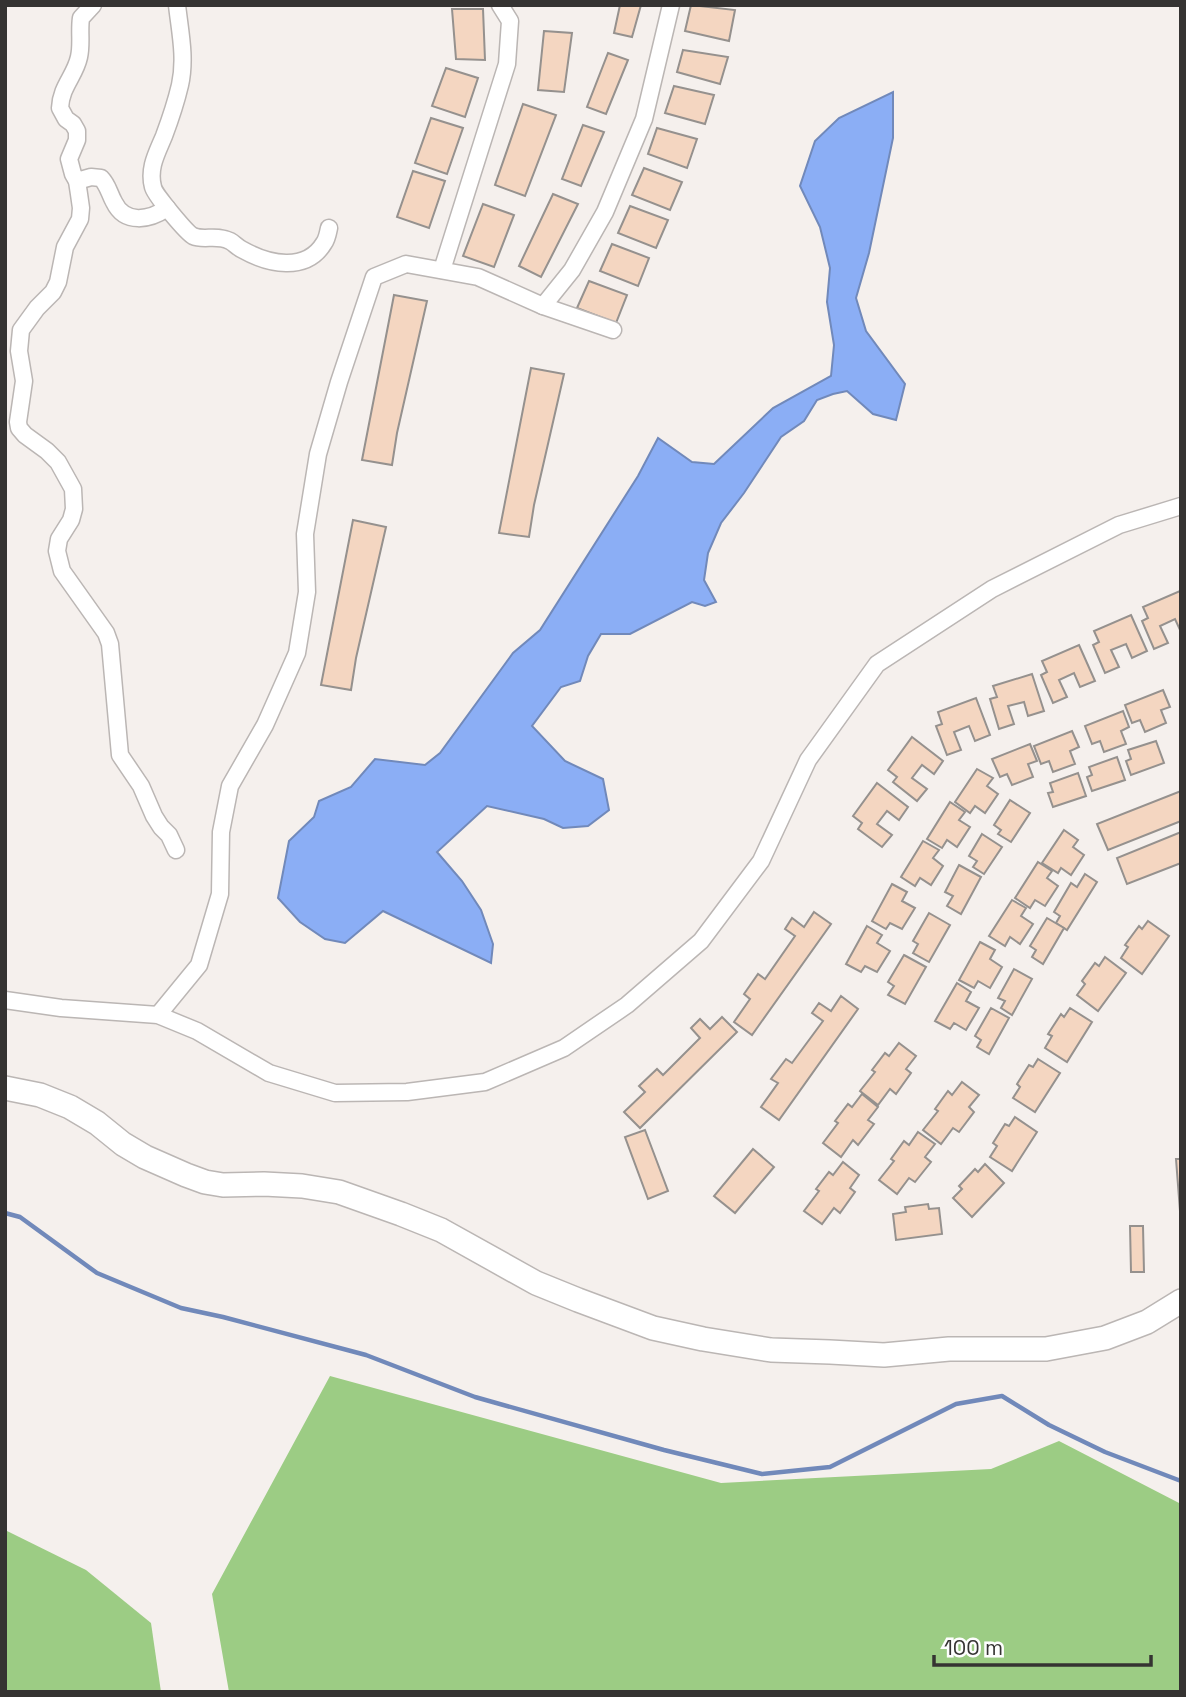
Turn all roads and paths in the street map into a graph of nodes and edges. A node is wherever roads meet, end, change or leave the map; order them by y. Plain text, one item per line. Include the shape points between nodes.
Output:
1 (93, 5) edge
2 (177, 5) edge
3 (500, 5) edge
4 (671, 5) edge
5 (77, 181) junction
6 (167, 208) junction
7 (329, 228) dead end
8 (442, 270) junction
9 (543, 306) junction
10 (612, 330) dead end
11 (1181, 506) edge
12 (176, 850) dead end
13 (5, 1000) edge
14 (158, 1015) junction
15 (5, 1088) edge
16 (1181, 1301) edge

1 - 5 street via 81,18 79,56 60,99 60,108 77,131 69,159
2 - 6 street via 183,59 180,82 151,171 153,190
3 - 8 street via 510,21 507,64
4 - 9 street via 644,119 606,212 572,270
5 - 6 street via 101,178 114,204 135,219 158,215
5 - 12 street via 80,219 65,247 58,282 21,330 24,381 19,428 58,462 73,489 74,509 57,551 62,571 106,633 120,755
6 - 7 street via 191,236 221,238 282,264 307,260 325,243
8 - 9 street via 478,277
8 - 14 street via 406,264 374,276 318,454 305,534 307,592 297,653 265,725 230,786 221,831 220,894 199,965
9 - 10 street
11 - 14 street via 1119,525 992,589 877,664 808,760 761,861 701,941 627,1004 564,1048 485,1082 407,1093 335,1093 269,1073 197,1031
13 - 14 street
15 - 16 street via 40,1095 70,1108 145,1157 205,1182 339,1192 440,1230 536,1283 653,1328 704,1339 771,1350 884,1355 949,1349 1046,1349 1105,1338 1147,1322

